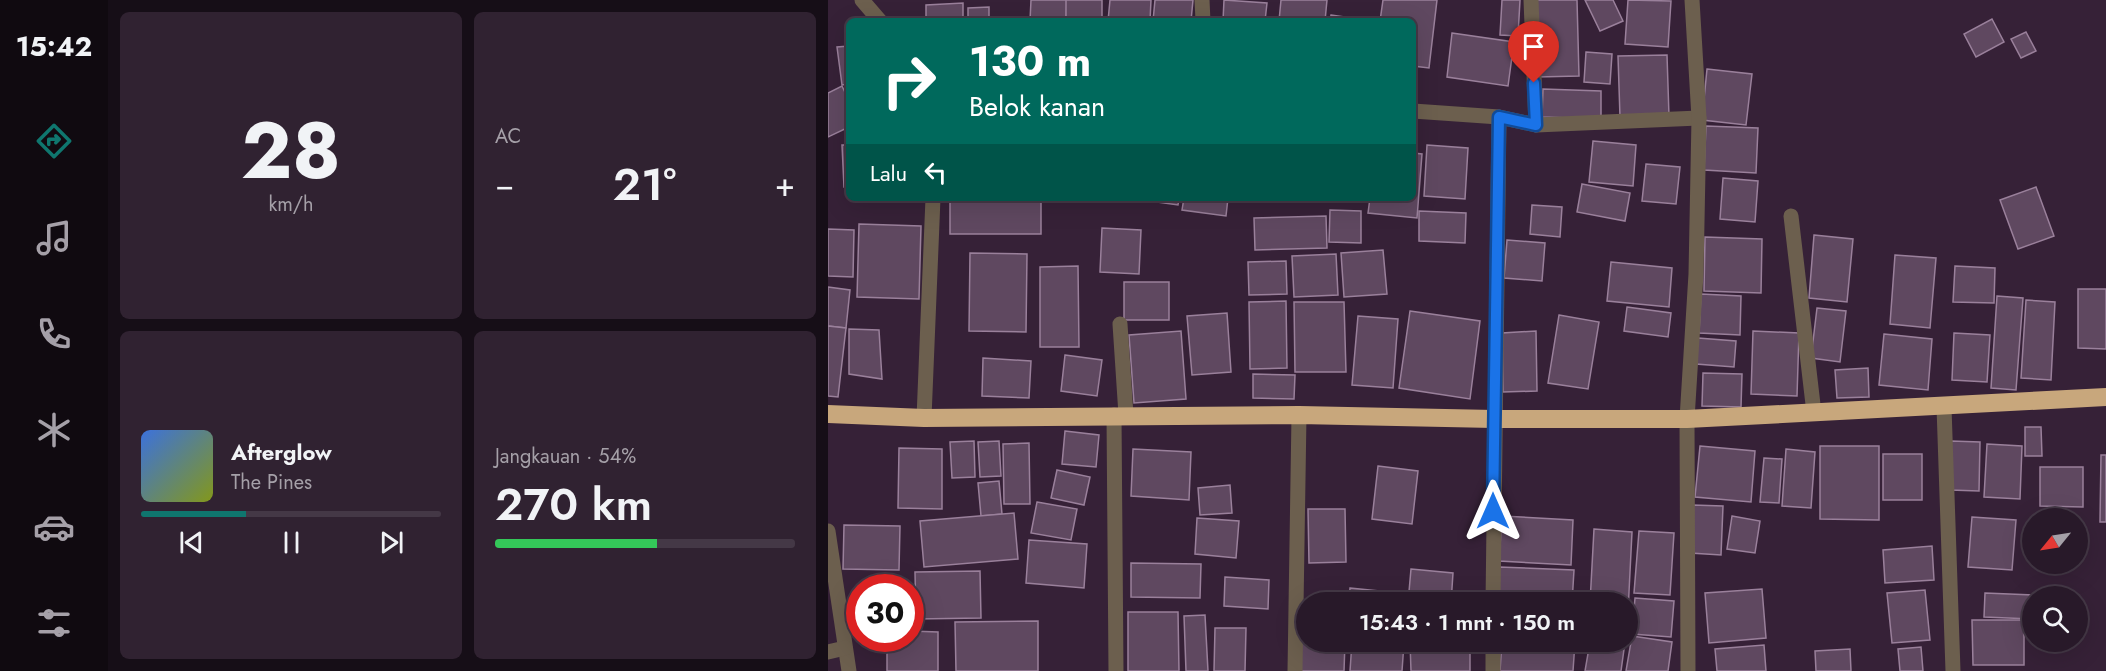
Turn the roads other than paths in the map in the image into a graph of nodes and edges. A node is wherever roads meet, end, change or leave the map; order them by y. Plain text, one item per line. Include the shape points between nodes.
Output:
1 (862, 0) edge
2 (1202, 0) edge
3 (1531, 0) edge
4 (1692, 0) edge
5 (877, 18) edge
6 (1203, 18) edge
7 (1416, 111) edge
8 (1499, 117) junction
9 (1699, 118) junction
10 (1536, 125) junction
11 (933, 201) edge
12 (1791, 216) dead end
13 (1120, 324) dead end
14 (2106, 397) edge
15 (1944, 407) junction
16 (1814, 413) junction
17 (828, 414) edge
18 (1120, 415) junction
19 (1299, 415) junction
20 (924, 418) junction
21 (1494, 419) junction
22 (1688, 419) junction
23 (828, 531) edge
24 (1493, 592) edge
25 (845, 648) junction
26 (828, 652) edge
27 (1493, 652) edge
28 (849, 671) edge
29 (1116, 671) edge
30 (1295, 671) edge
31 (1493, 671) edge
32 (1688, 671) edge
33 (1953, 671) edge

1 - 5 street
2 - 6 street
3 - 10 street
4 - 9 street
7 - 8 street
8 - 10 street
8 - 21 street
9 - 10 street
9 - 22 street
11 - 20 street
12 - 16 street
13 - 18 street
14 - 15 highway
15 - 16 highway
15 - 33 street
16 - 22 highway
17 - 20 highway
18 - 19 highway
18 - 20 highway
18 - 29 street
19 - 21 highway
19 - 30 street
21 - 22 highway
21 - 24 street
22 - 32 street
23 - 25 street
25 - 26 street
25 - 28 street
27 - 31 street

